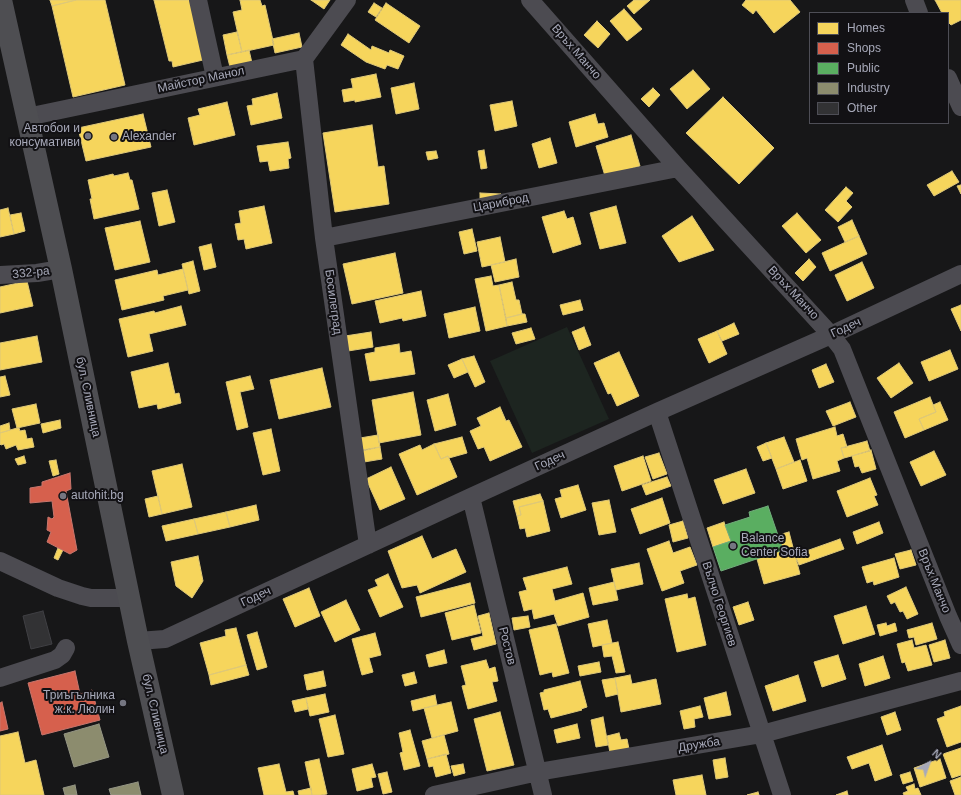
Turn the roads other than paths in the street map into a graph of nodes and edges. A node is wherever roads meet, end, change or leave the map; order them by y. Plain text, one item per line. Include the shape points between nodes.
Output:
1 (1, 0) edge
2 (198, 0) edge
3 (347, 0) edge
4 (530, 0) edge
5 (914, 0) edge
6 (919, 12) edge
7 (304, 59) junction
8 (215, 77) junction
9 (949, 80) edge
10 (961, 107) edge
11 (27, 117) junction
12 (678, 168) junction
13 (324, 238) junction
14 (61, 269) junction
15 (961, 274) edge
16 (0, 275) edge
17 (831, 335) junction
18 (657, 412) junction
19 (471, 497) junction
20 (368, 545) junction
21 (0, 562) edge
22 (130, 598) junction
23 (138, 641) junction
24 (961, 645) edge
25 (66, 648) dead end
26 (0, 678) edge
27 (961, 682) edge
28 (762, 734) junction
29 (538, 772) junction
30 (173, 795) edge
31 (434, 795) edge
32 (543, 795) edge
33 (782, 795) edge

1 - 11 main road, бул. Сливница
2 - 8 street
3 - 7 street
4 - 12 street, Връх Манчо
5 - 6 street
7 - 8 street, Майстор Манол
7 - 13 street, Босилеград
8 - 11 street, Майстор Манол
9 - 10 street
11 - 14 main road, бул. Сливница
12 - 13 street, Цариброд
12 - 17 street, Връх Манчо
13 - 20 street, Босилеград
14 - 16 street, 332-ра
14 - 22 main road, бул. Сливница
15 - 17 street, Годеч
17 - 18 street, Годеч
17 - 24 street, Връх Манчо via 842,349
18 - 19 street, Годеч
18 - 28 street, Вълчо Георгиев
19 - 20 street, Годеч
19 - 29 street, Ростов
20 - 23 street, Годеч via 165,639
21 - 22 street via 82,596
22 - 23 main road, бул. Сливница
23 - 30 main road, бул. Сливница
25 - 26 street via 55,660
27 - 28 street, Дружба
28 - 29 street, Дружба
28 - 33 street, Вълчо Георгиев
29 - 31 street, Дружба
29 - 32 street, Ростов

